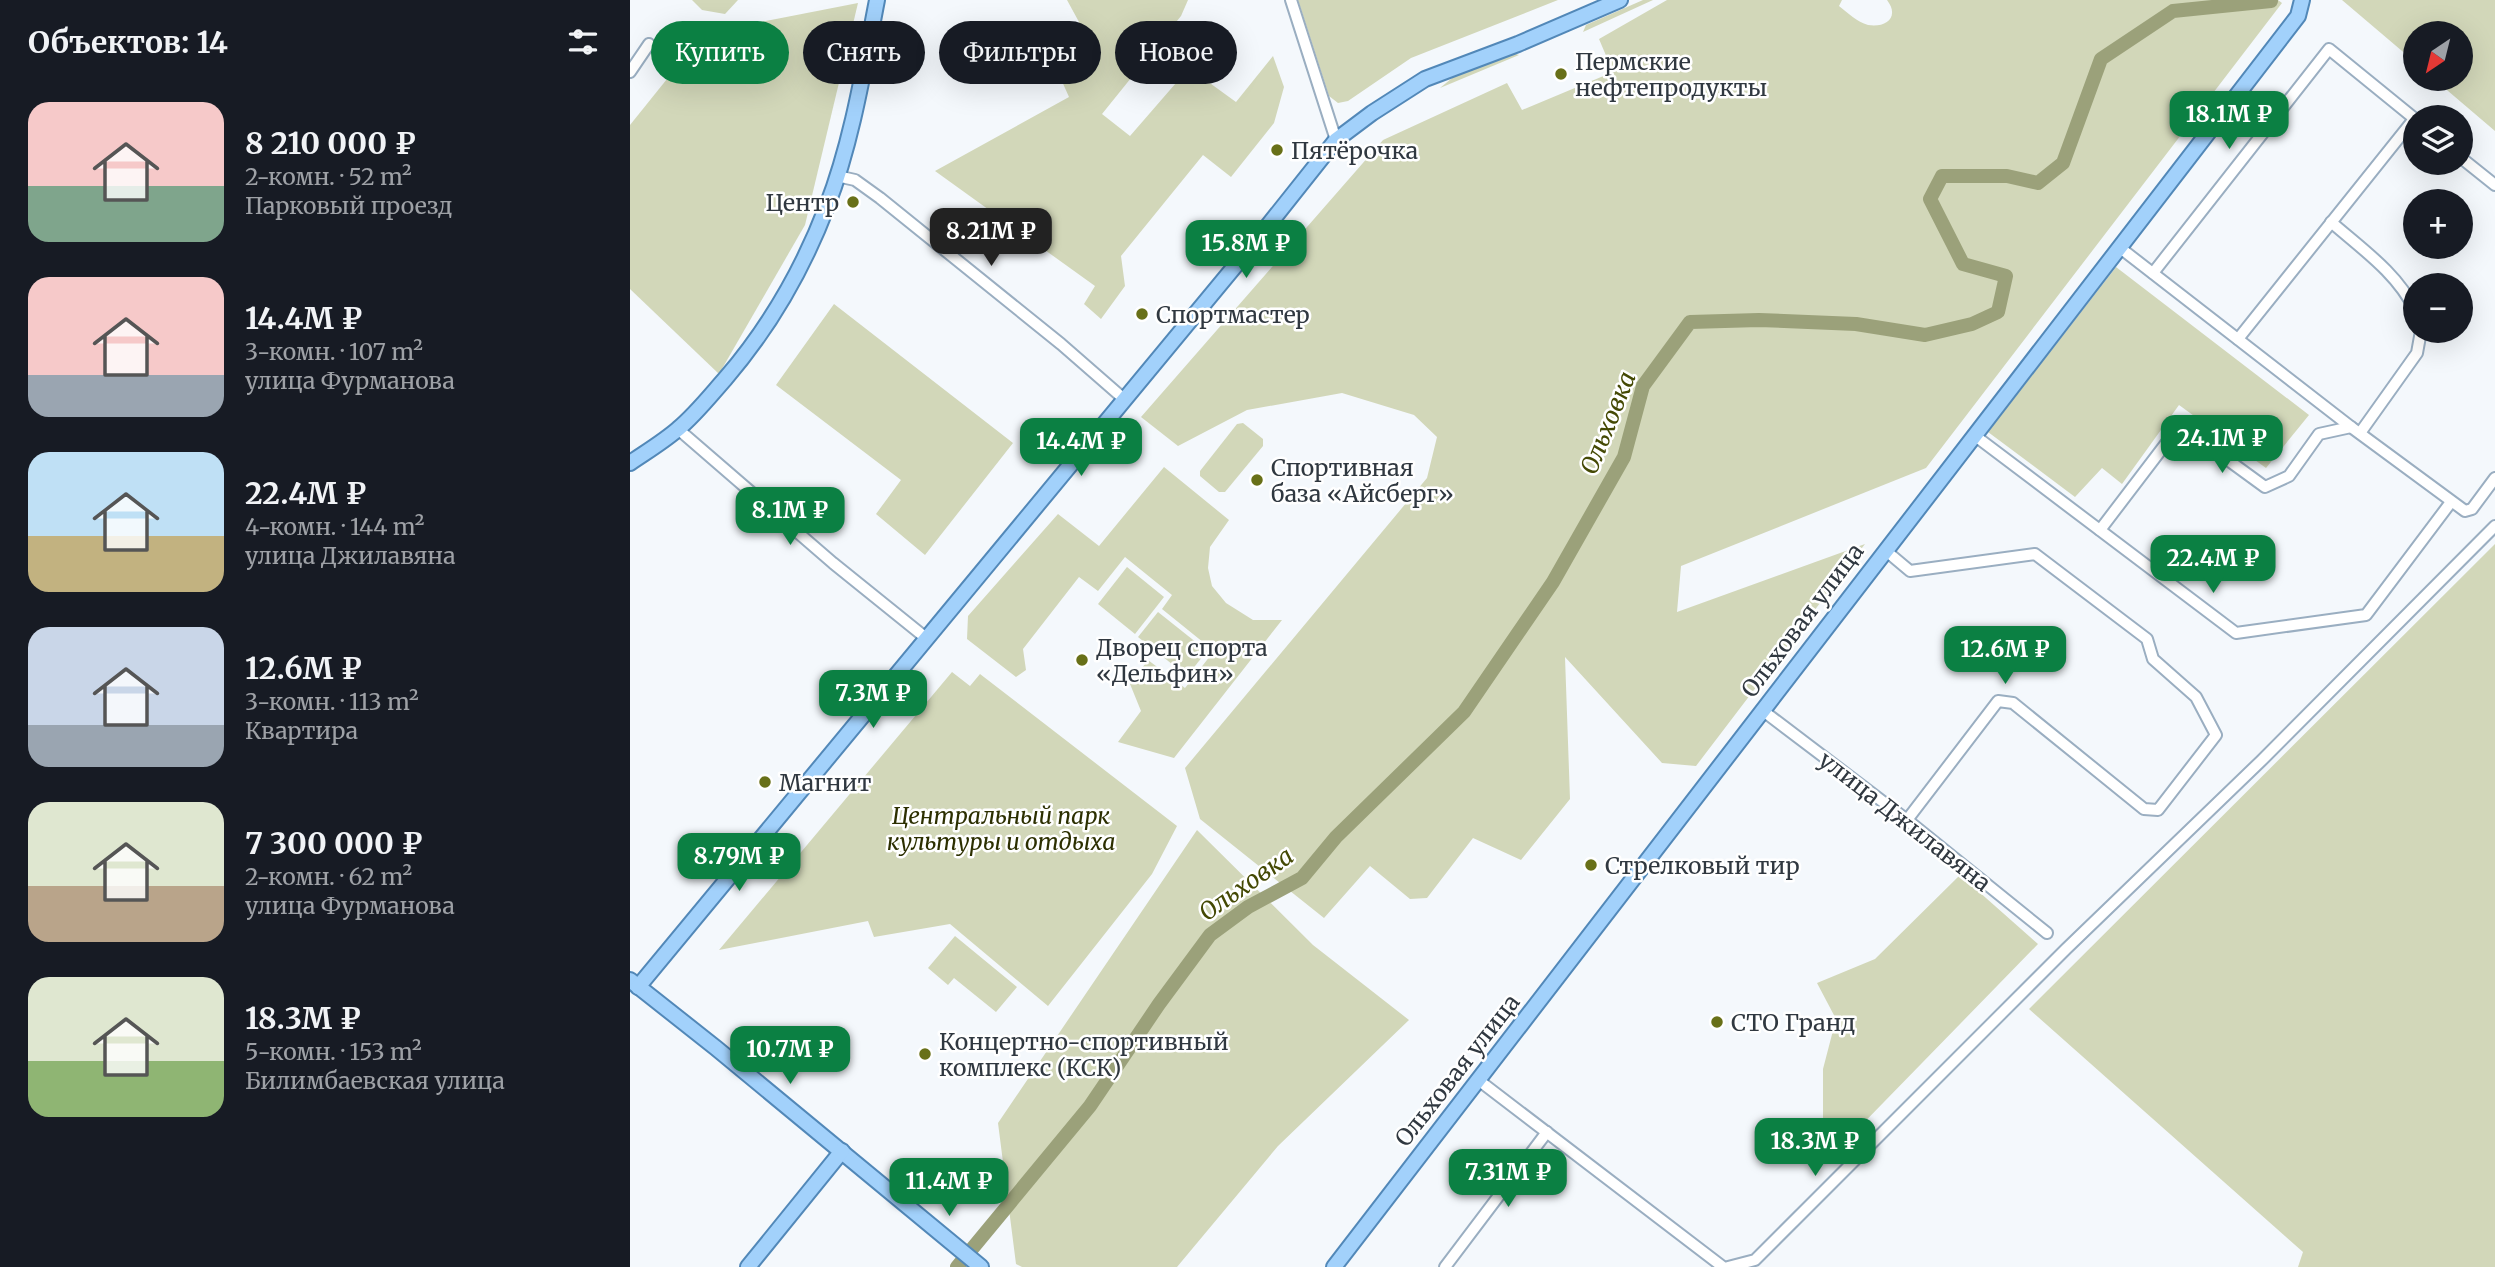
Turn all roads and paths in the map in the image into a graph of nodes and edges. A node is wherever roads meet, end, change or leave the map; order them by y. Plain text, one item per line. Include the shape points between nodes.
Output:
1 (877, 0) edge
2 (1291, 0) edge
3 (1620, 0) edge
4 (2302, 0) edge
5 (649, 44) dead end
6 (630, 72) edge
7 (2403, 109) edge
8 (2403, 134) edge
9 (1336, 141) junction
10 (2473, 167) edge
11 (836, 176) junction
12 (2495, 185) edge
13 (2331, 222) junction
14 (2119, 247) junction
15 (2153, 273) junction
16 (2403, 290) edge
17 (2238, 340) junction
18 (2419, 343) edge
19 (1124, 399) junction
20 (678, 429) junction
21 (2356, 430) junction
22 (1974, 435) junction
23 (630, 463) edge
24 (2495, 478) edge
25 (2451, 502) junction
26 (2495, 526) edge
27 (2100, 530) junction
28 (1885, 550) junction
29 (926, 638) junction
30 (1762, 710) junction
31 (1907, 820) junction
32 (2047, 933) dead end
33 (633, 987) edge
34 (1478, 1079) junction
35 (1546, 1132) junction
36 (842, 1151) junction
37 (980, 1266) edge
38 (748, 1267) edge
39 (1334, 1267) edge
40 (1445, 1267) edge
41 (1725, 1267) edge

1 - 11 main road
2 - 9 street
3 - 9 main road via 1425,79
4 - 14 main road, Ольховая улица via 2298,16
5 - 6 street
7 - 15 street via 2329,49
8 - 13 street
9 - 19 main road
10 - 12 street
11 - 19 street via 855,180 880,198
11 - 20 main road via 827,207 773,316 739,363
13 - 16 street via 2386,269
13 - 17 street
14 - 15 street
14 - 22 main road, Ольховая улица
15 - 17 street
17 - 21 street
18 - 21 street via 2417,353
19 - 29 main road
20 - 23 main road
20 - 29 street
21 - 25 street
21 - 27 street via 2319,434 2289,476 2265,487 2180,425
22 - 27 street
22 - 28 main road, Ольховая улица
24 - 25 street via 2472,509 2465,511
25 - 27 street via 2366,615 2236,633
26 - 41 street via 1755,1260
28 - 30 main road, Ольховая улица
28 - 31 street via 1910,571 2035,554 2147,639 2153,659 2196,697 2216,735 2158,810 2144,809 2013,703 1998,701
29 - 33 main road
30 - 31 street, улица Джилавяна
30 - 34 main road, Ольховая улица
31 - 32 street, улица Джилавяна
33 - 36 main road
34 - 35 street
34 - 39 main road, Ольховая улица
35 - 40 street
35 - 41 street
36 - 37 main road
36 - 38 main road

